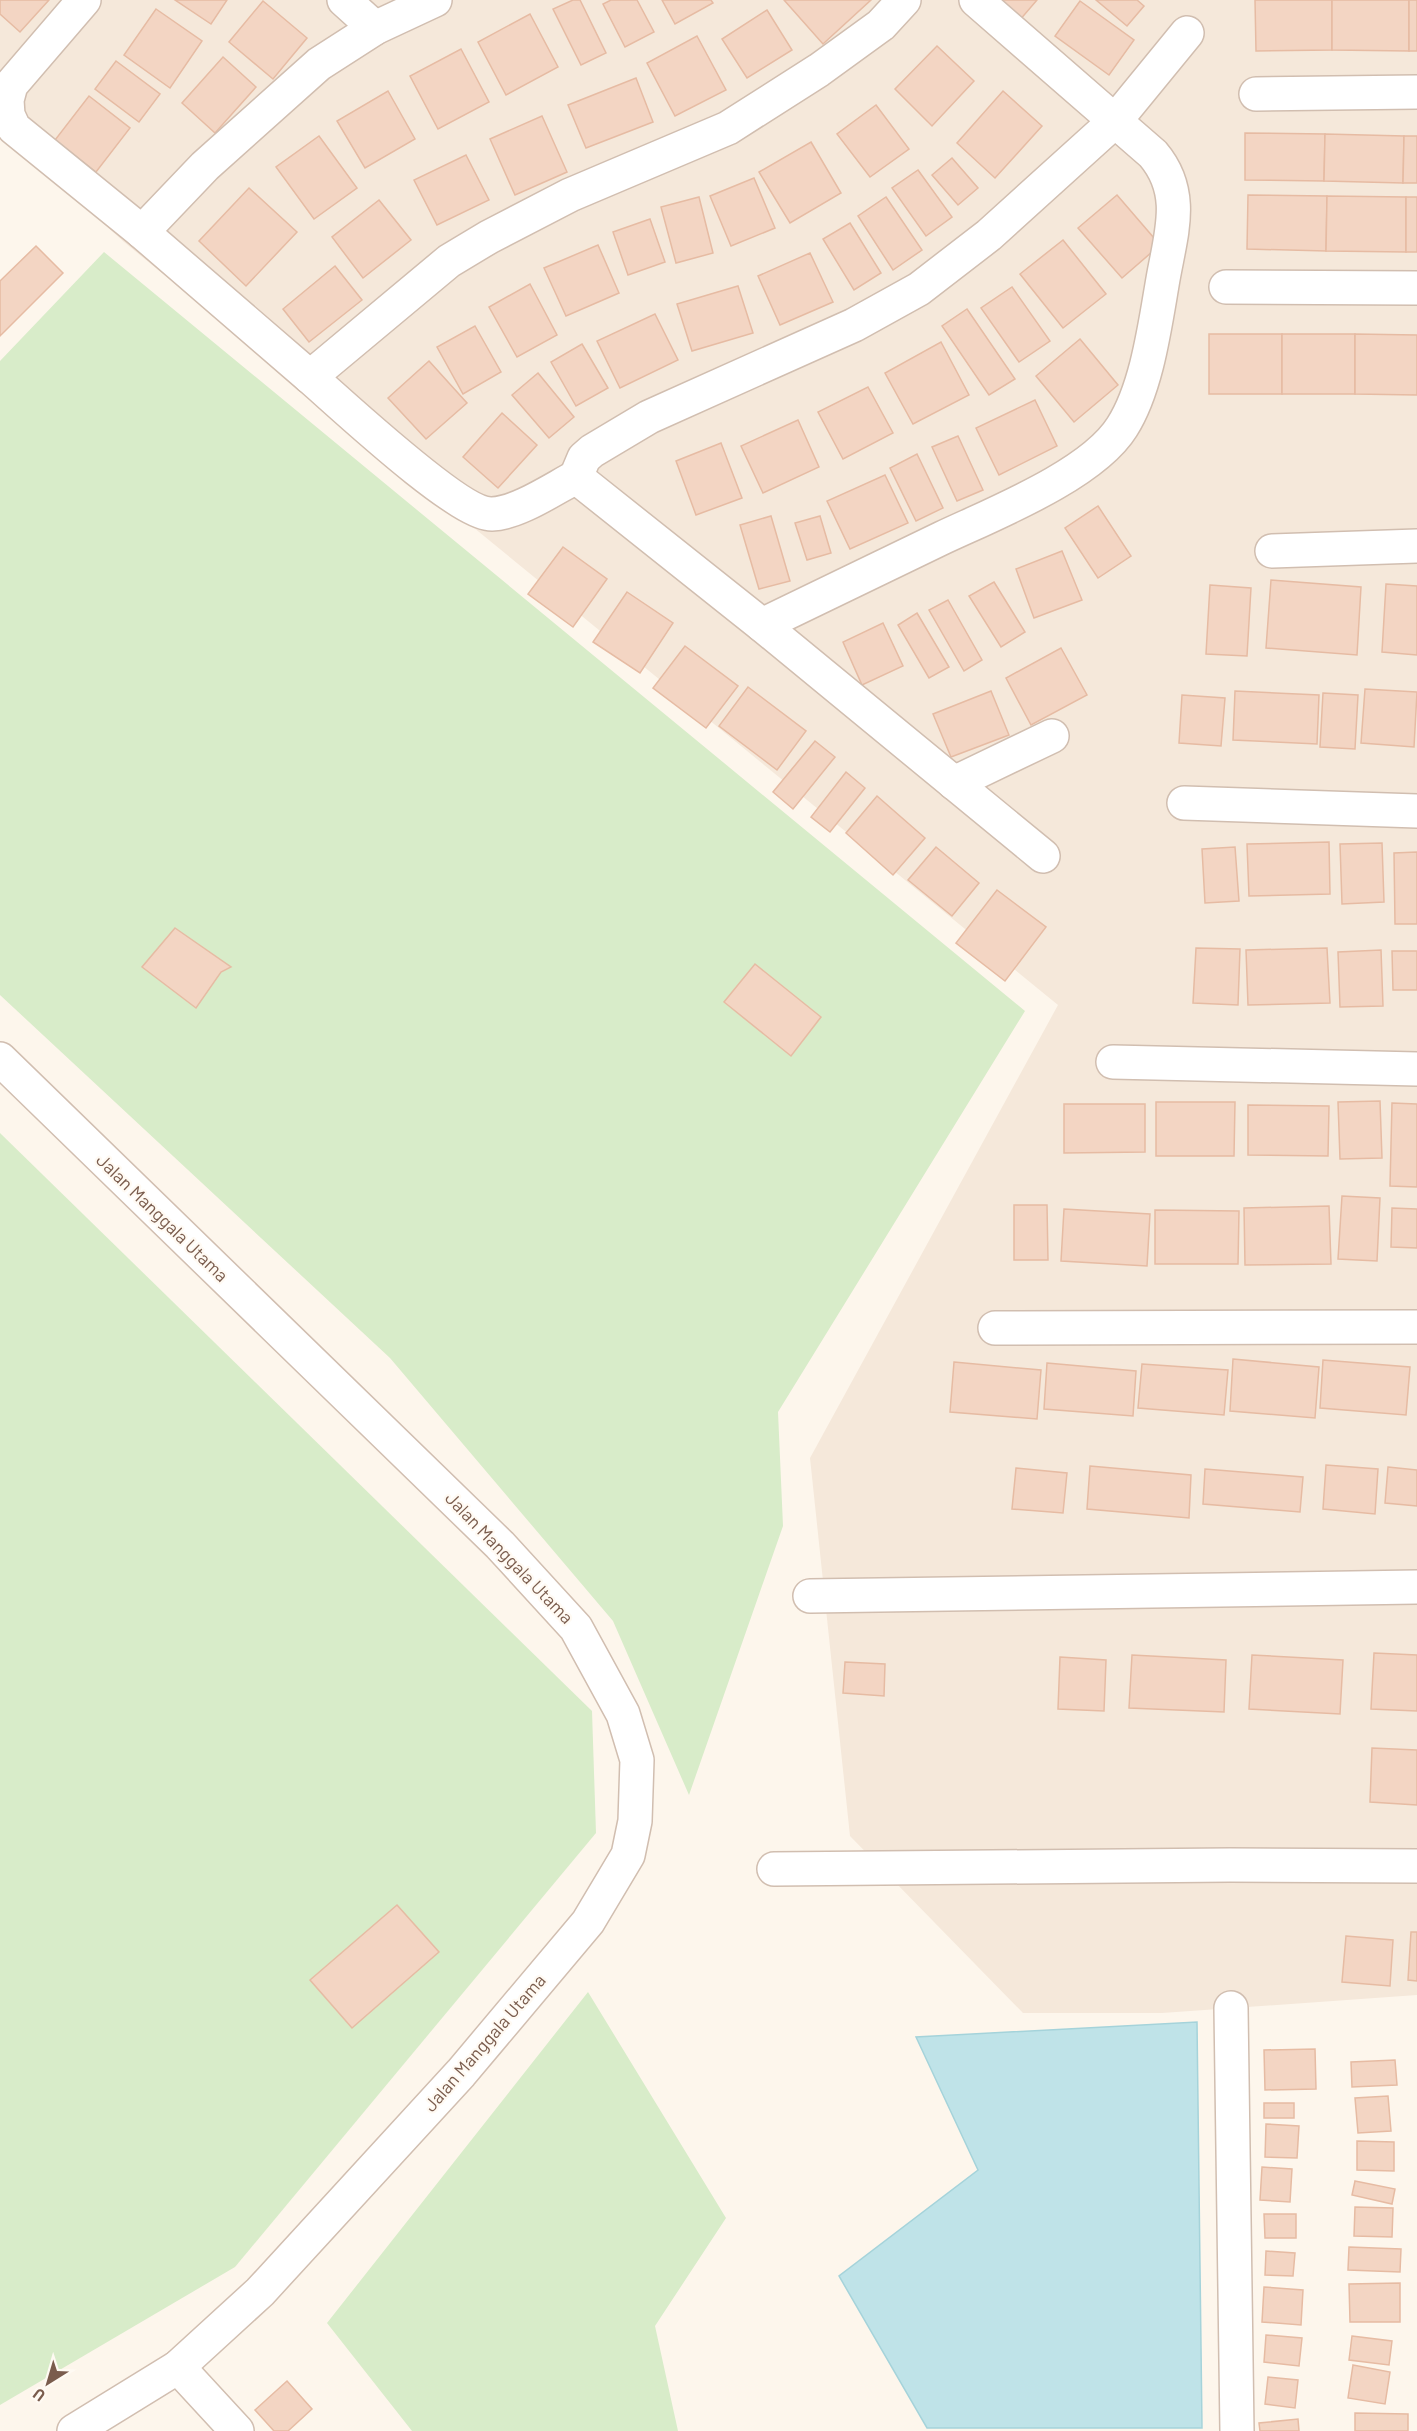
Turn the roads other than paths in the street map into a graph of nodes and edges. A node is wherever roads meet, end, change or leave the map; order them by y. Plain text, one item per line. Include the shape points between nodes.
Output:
1 (84, 0) edge
2 (344, 0) edge
3 (434, 0) edge
4 (904, 0) edge
5 (976, 0) edge
6 (375, 28) junction
7 (1187, 33) dead end
8 (8, 70) edge
9 (1417, 92) edge
10 (1256, 94) dead end
11 (1115, 121) junction
12 (142, 232) junction
13 (1226, 287) dead end
14 (1417, 288) edge
15 (310, 377) junction
16 (576, 477) junction
17 (1417, 546) edge
18 (1272, 551) dead end
19 (762, 625) junction
20 (1052, 736) dead end
21 (954, 783) junction
22 (1184, 802) dead end
23 (1417, 811) edge
24 (1043, 856) dead end
25 (0, 1059) edge
26 (1113, 1062) dead end
27 (1417, 1069) edge
28 (1417, 1327) edge
29 (995, 1328) dead end
30 (1417, 1587) edge
31 (810, 1596) dead end
32 (1417, 1866) edge
33 (774, 1869) dead end
34 (1231, 2007) dead end
35 (178, 2367) junction
36 (74, 2431) edge
37 (237, 2431) edge
38 (1237, 2431) edge

1 - 8 street
2 - 6 street
3 - 6 street
4 - 15 street via 881,25 728,128 570,195 449,261
5 - 11 street
6 - 12 street via 320,64 205,166
7 - 11 street
8 - 12 street via 8,115 14,128
9 - 10 street
11 - 16 street via 989,235 919,289 854,326 640,422 592,451 584,458
11 - 19 street via 1164,167 1173,189 1174,205 1161,294 1144,369 1122,427 1098,454 1043,489
12 - 15 street
13 - 14 street
15 - 16 street via 446,493 480,512 492,514 522,506
16 - 19 street
17 - 18 street
19 - 21 street
20 - 21 street
21 - 24 street
22 - 23 street
25 - 35 street, Jalan Manggala Utama via 500,1545 576,1628 623,1714 637,1760 635,1821 628,1855 588,1922 462,2073 268,2283
26 - 27 street
28 - 29 street
30 - 31 street
32 - 33 street
34 - 38 street
35 - 36 street, Jalan Manggala Utama
35 - 37 street

